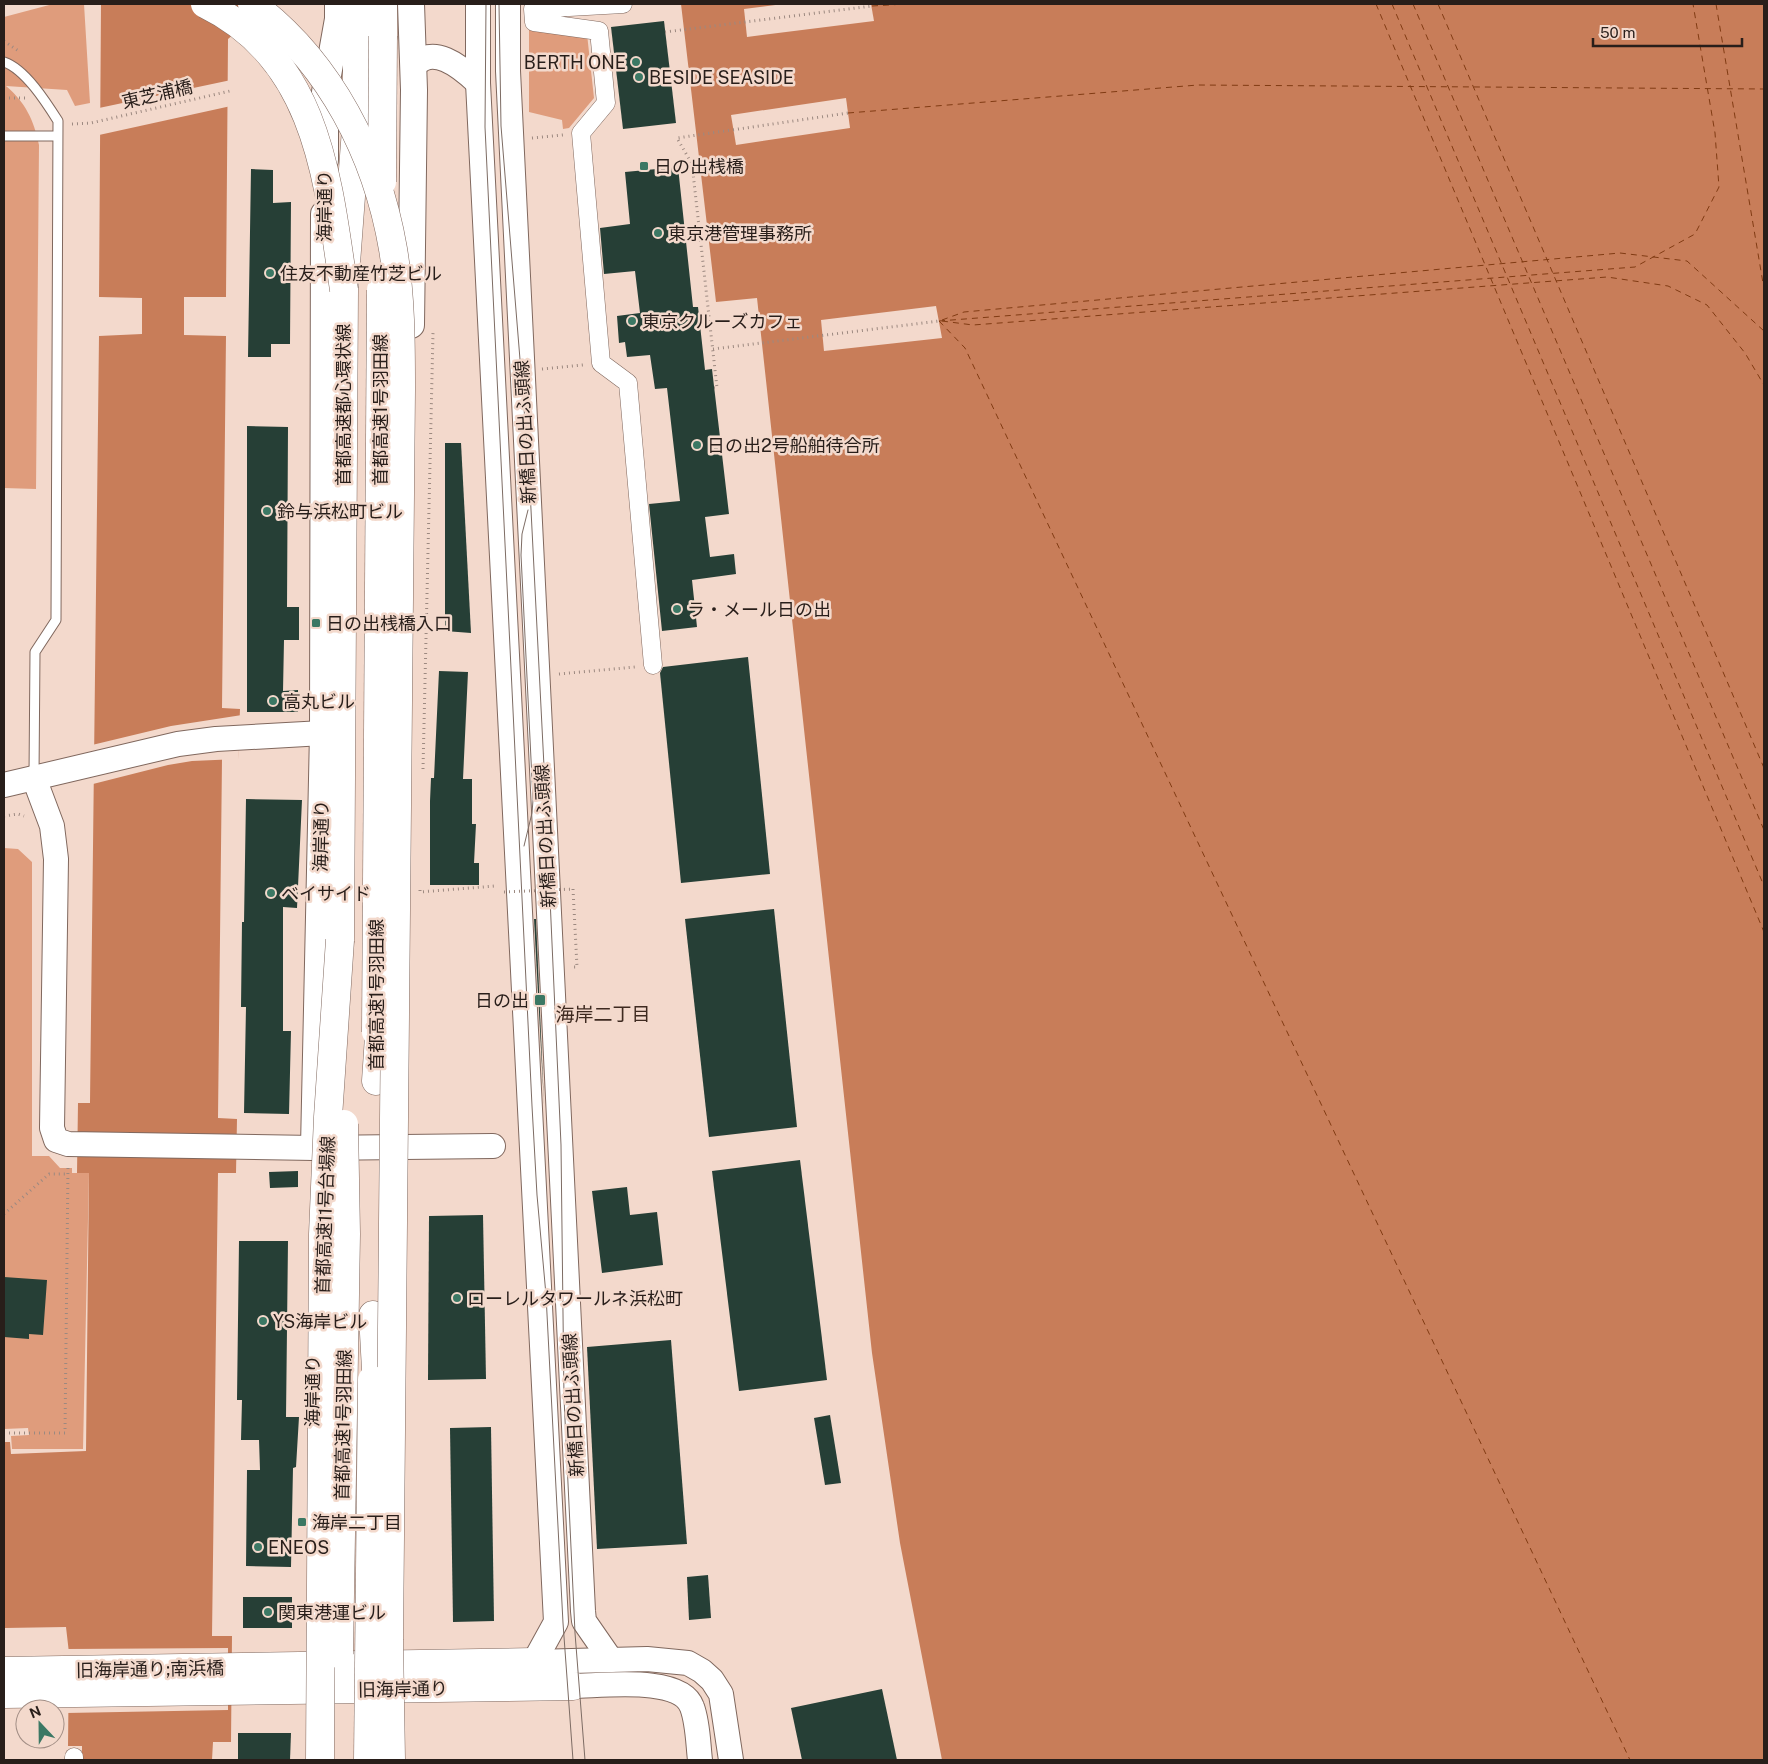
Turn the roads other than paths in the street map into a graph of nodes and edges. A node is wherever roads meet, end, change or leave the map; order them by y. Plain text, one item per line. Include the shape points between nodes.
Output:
1 (205, 4) edge
2 (252, 4) edge
3 (338, 4) edge
4 (357, 4) edge
5 (383, 4) edge
6 (411, 4) edge
7 (478, 4) edge
8 (508, 4) edge
9 (623, 4) edge
10 (533, 7) edge
11 (4, 62) edge
12 (413, 68) junction
13 (478, 83) junction
14 (4, 136) edge
15 (57, 136) junction
16 (344, 290) junction
17 (653, 665) road end
18 (323, 733) junction
19 (410, 777) junction
20 (34, 778) junction
21 (4, 785) edge
22 (340, 940) junction
23 (376, 1080) junction
24 (493, 1146) dead end
25 (401, 1147) junction
26 (314, 1148) junction
27 (373, 1315) junction
28 (611, 1660) junction
29 (534, 1662) junction
30 (392, 1665) junction
31 (4, 1672) edge
32 (310, 1679) junction
33 (233, 1680) joint
34 (67, 1682) junction
35 (573, 1686) joint
36 (4, 1694) edge
37 (310, 1760) edge
38 (320, 1760) edge
39 (339, 1760) edge
40 (368, 1760) edge
41 (392, 1760) edge
42 (700, 1760) edge
43 (731, 1760) edge

1 - 16 highway, 首都高速都心環状線, bridge via 225,15 260,45 284,73 303,105 327,178
2 - 19 highway, 首都高速1号羽田線, bridge via 294,40 336,96 372,170 390,232 398,290
3 - 18 main road, 海岸通り via 325,92
4 - 16 highway, 首都高速都心環状線, bridge via 357,116
5 - 23 highway, 首都高速1号羽田線, bridge
6 - 12 main road
7 - 13 main road, 新橋日の出ふ頭線
8 - 28 main road, 新橋日の出ふ頭線 via 508,71 584,1621
9 - 10 street
10 - 17 street via 534,22 599,31 606,103 581,133 601,363 628,382
11 - 15 lane via 31,83 49,107 58,121
12 - 13 main road via 427,57 439,57 462,68
12 - 25 main road
13 - 29 main road, 新橋日の出ふ頭線 via 556,1622
14 - 15 lane
15 - 20 lane via 56,620 36,652
16 - 22 highway, 首都高速都心環状線
18 - 20 main road via 178,744
18 - 26 main road, 海岸通り
19 - 23 highway, bridge
19 - 30 highway, bridge
20 - 21 main road
20 - 26 main road via 52,826 56,859 52,1128 56,1140 72,1152 239,1146
22 - 38 highway, 首都高速11号台場線, bridge via 323,1234
22 - 39 highway, 首都高速1号羽田線, bridge via 346,1234
23 - 27 highway, 首都高速1号羽田線
24 - 25 main road
25 - 26 main road
25 - 30 main road
26 - 32 main road, 海岸通り
27 - 30 highway, bridge
27 - 40 highway, 首都高速1号羽田線, bridge
28 - 29 main road
28 - 43 main road via 674,1660 702,1670 721,1694
29 - 30 highway, 旧海岸通り
30 - 32 highway, 旧海岸通り
30 - 35 highway, 旧海岸通り
30 - 41 highway, bridge
30 - 41 main road
31 - 34 highway
32 - 33 highway, 旧海岸通り
32 - 37 main road, 海岸通り
33 - 34 highway, 旧海岸通り;南浜橋
34 - 36 highway
35 - 42 main road via 652,1685 674,1690 692,1705

